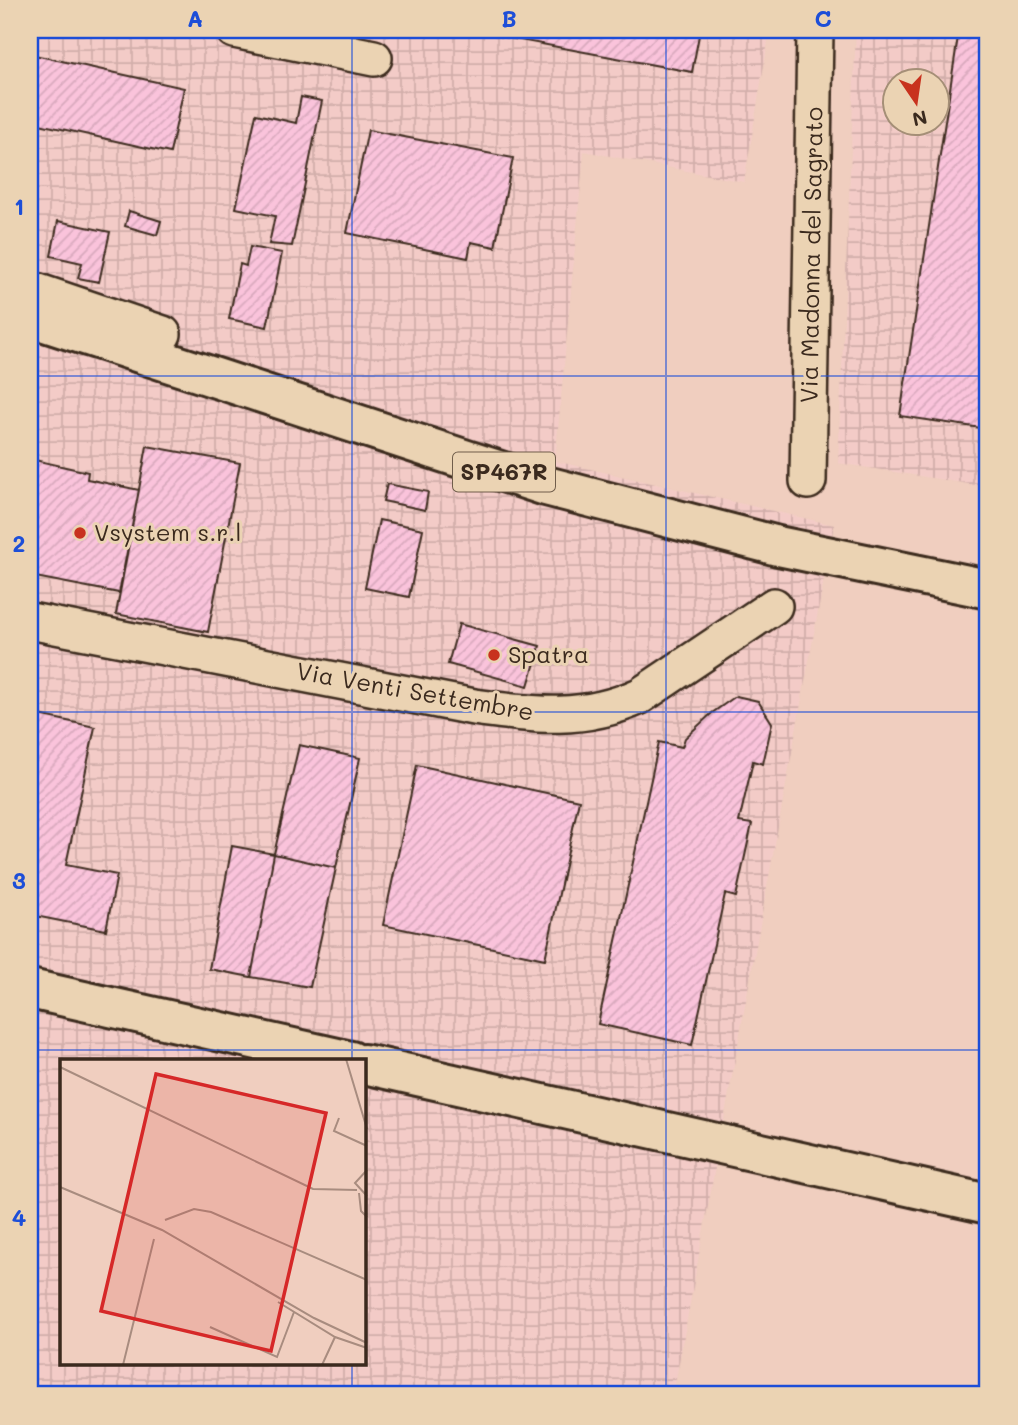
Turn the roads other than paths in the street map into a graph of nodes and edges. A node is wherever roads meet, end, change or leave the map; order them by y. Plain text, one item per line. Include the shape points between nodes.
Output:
1 (234, 30) edge
2 (815, 30) edge
3 (374, 58) dead end
4 (30, 289) edge
5 (30, 317) edge
6 (163, 334) dead end
7 (808, 481) dead end
8 (988, 589) edge
9 (774, 606) dead end
10 (30, 621) edge
11 (30, 989) edge
12 (342, 1059) edge
13 (366, 1064) edge
14 (988, 1204) edge

1 - 3 street
2 - 7 street, Via Madonna del Sagrato
4 - 6 street
5 - 8 main road, SP467R via 546,485 778,546
9 - 10 street, Via Venti Settembre via 640,696 620,705 558,715 474,707
11 - 12 main road
13 - 14 main road

